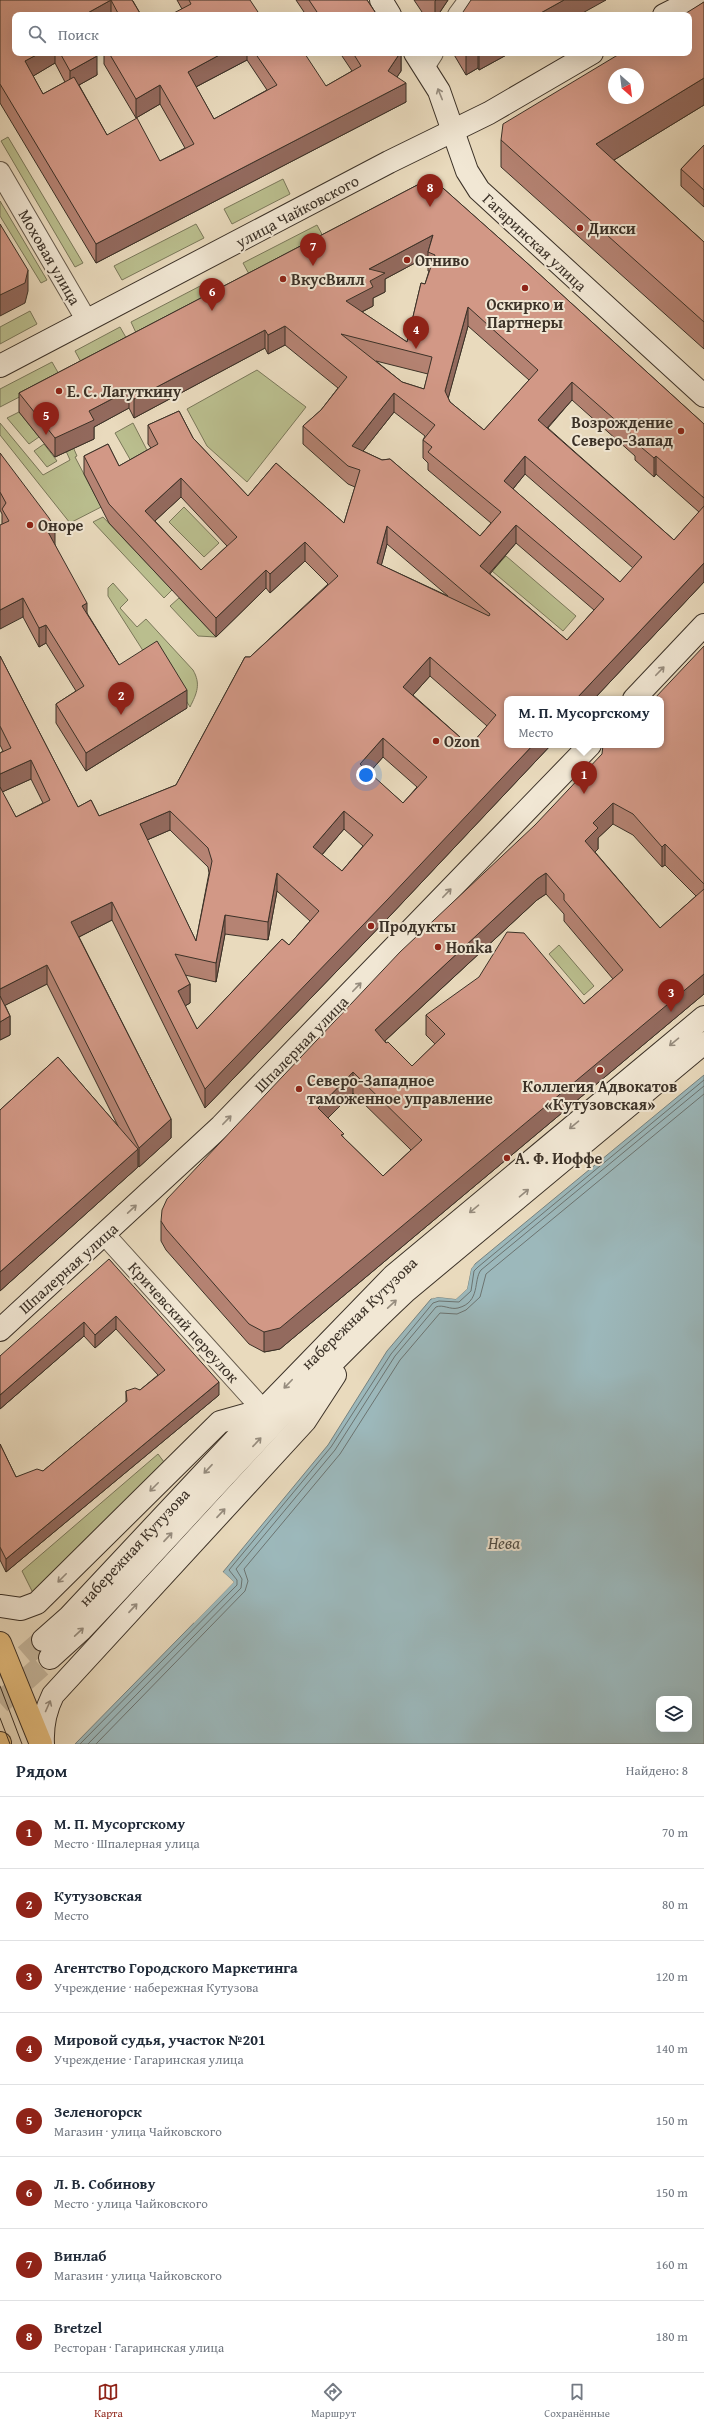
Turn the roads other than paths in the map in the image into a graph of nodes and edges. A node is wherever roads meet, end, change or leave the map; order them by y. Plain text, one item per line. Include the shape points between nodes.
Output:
1 (381, 0) edge
2 (469, 0) edge
3 (694, 0) edge
4 (388, 12) edge
5 (460, 12) edge
6 (670, 12) edge
7 (587, 56) edge
8 (424, 58) edge
9 (452, 131) junction
10 (0, 172) edge
11 (87, 321) junction
12 (0, 366) edge
13 (704, 396) edge
14 (704, 625) edge
15 (637, 696) edge
16 (587, 748) edge
17 (704, 1017) edge
18 (704, 1043) edge
19 (105, 1235) junction
20 (0, 1330) edge
21 (364, 1331) junction
22 (263, 1410) junction
23 (0, 1606) edge
24 (0, 1644) edge
25 (42, 1744) edge

1 - 4 main road
2 - 5 street
3 - 6 main road
7 - 9 main road, улица Чайковского via 496,109
9 -> 8 main road, Гагаринская улица via 439,91
9 - 11 main road, улица Чайковского
9 - 13 main road, Гагаринская улица via 467,171 479,190
10 - 11 street, Моховая улица
11 - 12 main road, улица Чайковского
15 -> 14 main road
19 -> 16 main road, Шпалерная улица via 221,1126
17 -> 22 main road, набережная Кутузова via 393,1276
21 -> 18 main road, набережная Кутузова via 406,1291
19 - 20 main road, Шпалерная улица
19 - 22 street, Кричевский переулок
22 -> 21 main road, набережная Кутузова via 69,1617 46,1649 82,1629
25 -> 21 main road via 46,1709 54,1695 305,1421
22 -> 23 main road via 220,1422 37,1603 22,1609
24 - 25 main road

